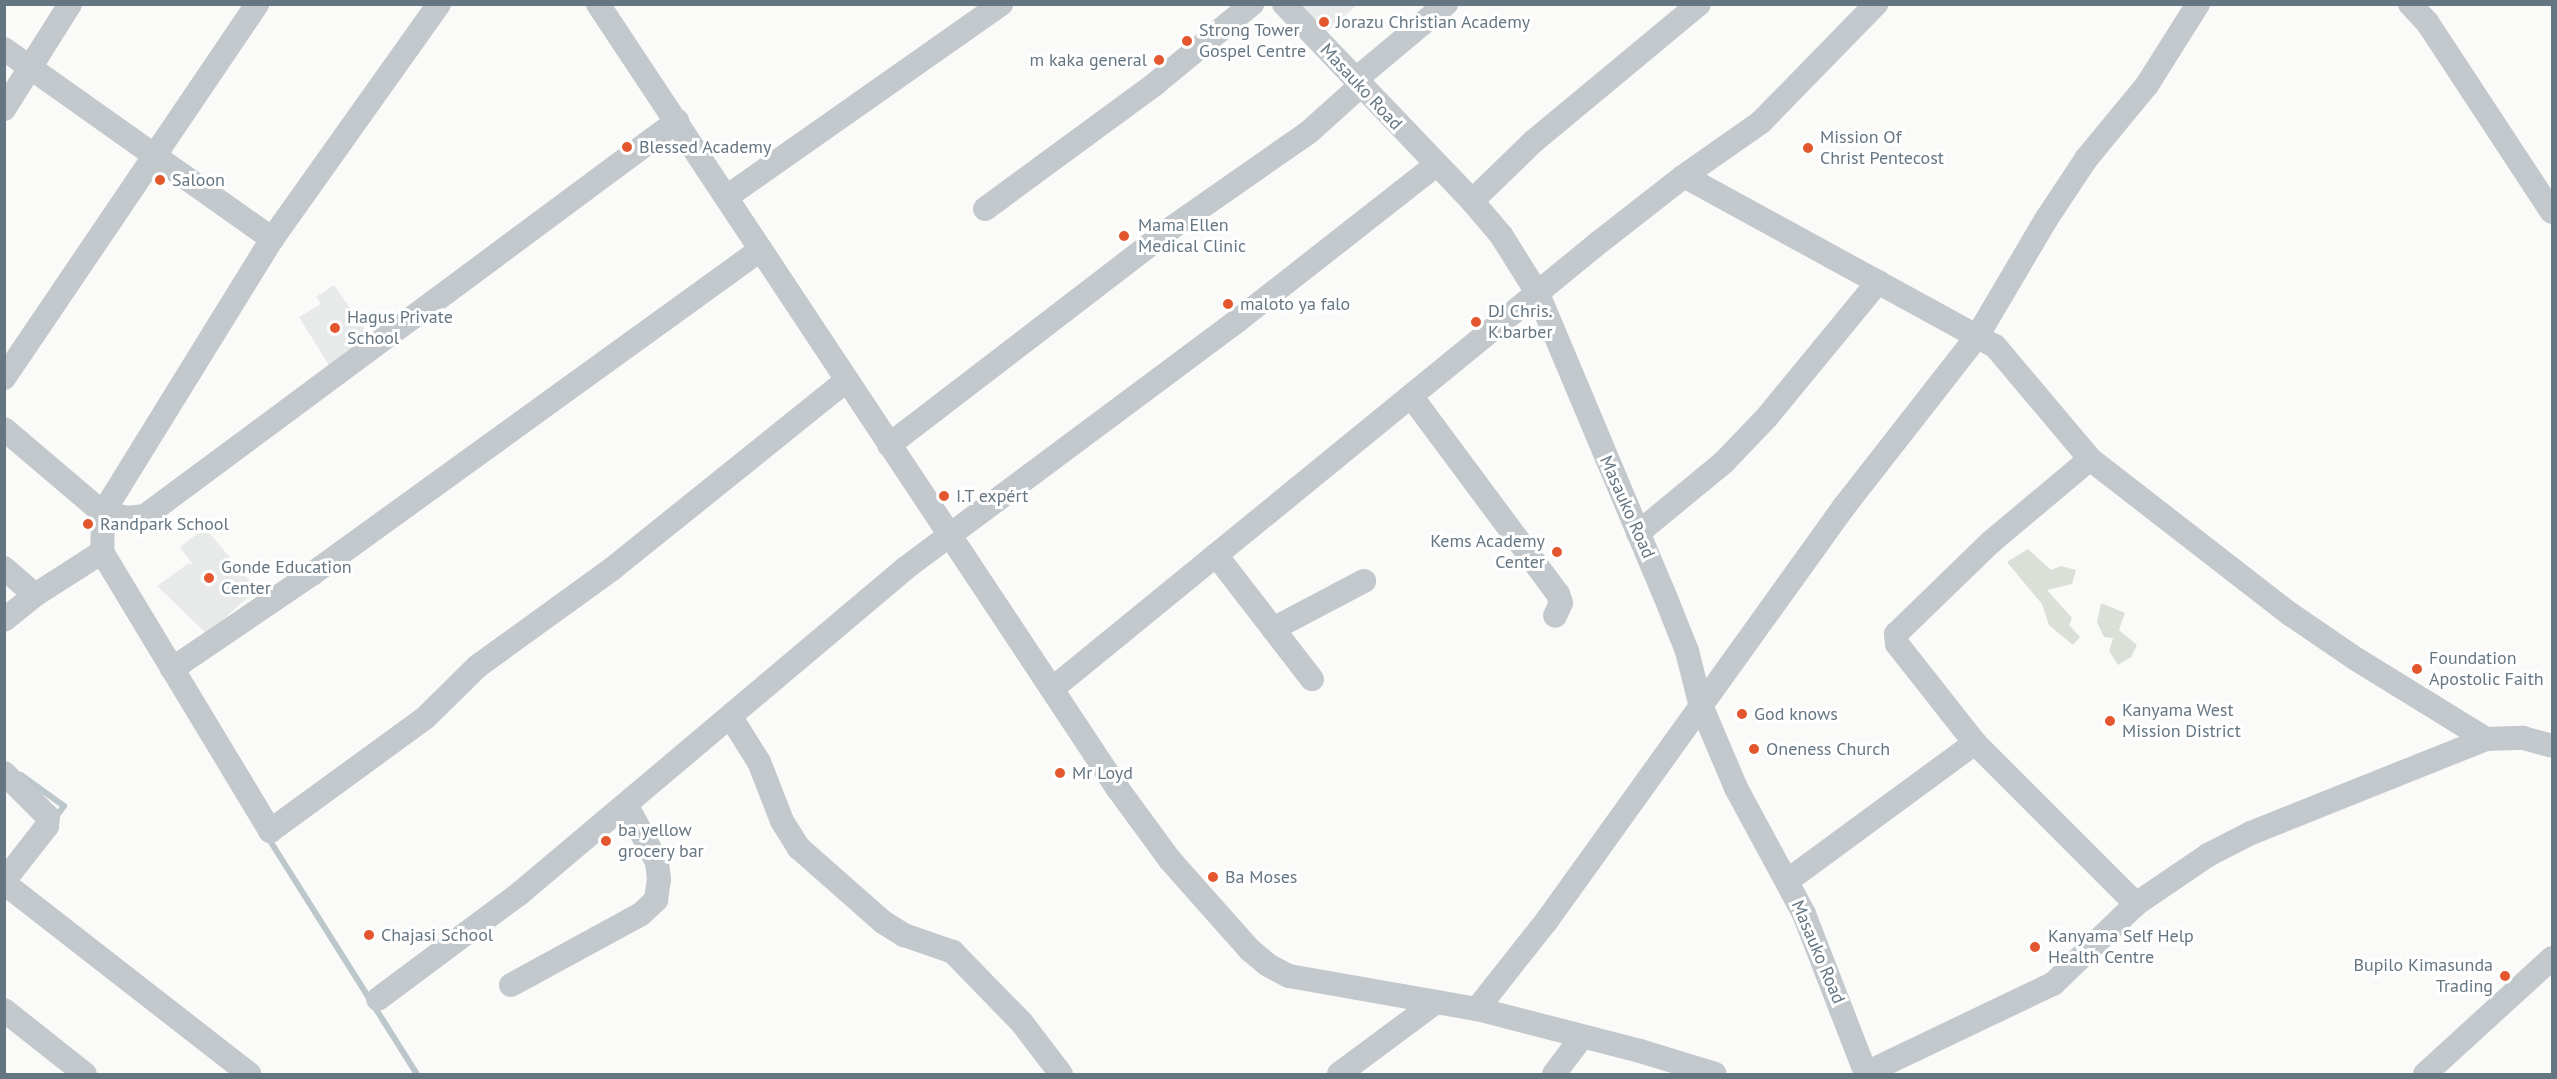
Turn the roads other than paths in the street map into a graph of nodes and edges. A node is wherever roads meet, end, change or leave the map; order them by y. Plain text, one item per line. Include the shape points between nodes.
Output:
1 (70, 4) edge
2 (257, 4) edge
3 (439, 4) edge
4 (598, 4) edge
5 (1000, 4) edge
6 (1252, 4) edge
7 (1284, 4) edge
8 (1446, 4) edge
9 (1699, 4) edge
10 (1876, 4) edge
11 (2198, 4) edge
12 (2410, 4) edge
13 (4, 49) edge
14 (31, 68) junction
15 (1357, 83) junction
16 (4, 108) edge
17 (677, 121) junction
18 (154, 153) junction
19 (1435, 166) junction
20 (1684, 176) junction
21 (728, 196) junction
22 (1472, 201) junction
23 (985, 209) dead end
24 (2553, 212) edge
25 (273, 239) junction
26 (760, 250) junction
27 (1878, 282) junction
28 (1538, 294) junction
29 (1978, 335) junction
30 (4, 378) edge
31 (846, 381) junction
32 (1411, 396) junction
33 (4, 429) edge
34 (890, 445) junction
35 (2090, 459) junction
36 (103, 513) junction
37 (1638, 533) junction
38 (950, 536) junction
39 (102, 552) junction
40 (1216, 555) junction
41 (4, 568) edge
42 (1364, 581) dead end
43 (35, 595) junction
44 (1555, 616) dead end
45 (4, 620) edge
46 (1273, 629) junction
47 (172, 669) junction
48 (1312, 679) dead end
49 (1052, 689) junction
50 (1700, 703) junction
51 (732, 718) junction
52 (2486, 739) junction
53 (1975, 743) junction
54 (2553, 746) edge
55 (4, 774) edge
56 (627, 806) junction
57 (1787, 881) junction
58 (4, 882) edge
59 (2136, 904) junction
60 (2553, 958) edge
61 (511, 985) dead end
62 (378, 999) dead end
63 (1436, 1002) junction
64 (4, 1010) edge
65 (1476, 1010) junction
66 (1582, 1037) junction
67 (86, 1074) edge
68 (249, 1074) edge
69 (1061, 1074) edge
70 (1339, 1074) edge
71 (1554, 1074) edge
72 (1715, 1074) edge
73 (1866, 1074) edge
74 (2425, 1074) edge

1 - 14 street
2 - 18 street
3 - 25 street
4 - 17 street
5 - 21 street
6 - 23 street via 1155,84
7 - 15 street, Masauko Road
8 - 15 street
9 - 22 street via 1543,134
10 - 20 street via 1761,122
11 - 29 street via 2153,76 2086,159
12 - 24 street via 2427,22
13 - 14 street
14 - 16 street
14 - 18 street
15 - 19 street, Masauko Road
15 - 34 street via 1293,144 1170,229
17 - 21 street
17 - 36 street via 165,504 145,516 128,518
18 - 25 street
18 - 30 street
19 - 22 street, Masauko Road
19 - 38 street via 1237,321
20 - 27 street
20 - 28 street
21 - 26 street
22 - 28 street, Masauko Road via 1501,235
25 - 36 street
26 - 31 street
26 - 47 street via 312,574
27 - 29 street
27 - 37 street via 1724,462
28 - 32 street
28 - 37 street, Masauko Road
29 - 35 street via 2019,372
29 - 50 street via 1843,508
31 - 34 street
31 - 47 street via 612,569 478,666 424,718 270,831
32 - 40 street
32 - 44 street via 1558,594 1561,603
33 - 36 street
34 - 38 street
35 - 52 street via 2289,614 2355,660
35 - 53 street via 1991,542 1896,634 1897,644
36 - 39 street
37 - 50 street, Masauko Road via 1687,651
38 - 49 street
38 - 51 street via 870,597
39 - 43 street
39 - 47 street
40 - 46 street
40 - 49 street
41 - 43 street
42 - 46 street
43 - 45 street
46 - 48 street
49 - 63 street via 1170,860 1225,925 1268,965 1289,976
50 - 57 street, Masauko Road via 1736,788
50 - 65 street via 1548,920
51 - 56 street
51 - 69 street via 759,762 782,821 799,849 904,936 953,951 1022,1023
52 - 54 street via 2523,738
52 - 59 street via 2251,833 2208,855
53 - 57 street
53 - 59 street
55 - 58 street via 48,817 47,826
56 - 61 street via 657,861 656,900 641,914
56 - 62 street via 519,894
57 - 73 street, Masauko Road via 1835,988
58 - 68 street
59 - 73 street via 2053,984
60 - 74 street
63 - 65 street
63 - 70 street
64 - 67 street
65 - 66 street
66 - 71 street
66 - 72 street

